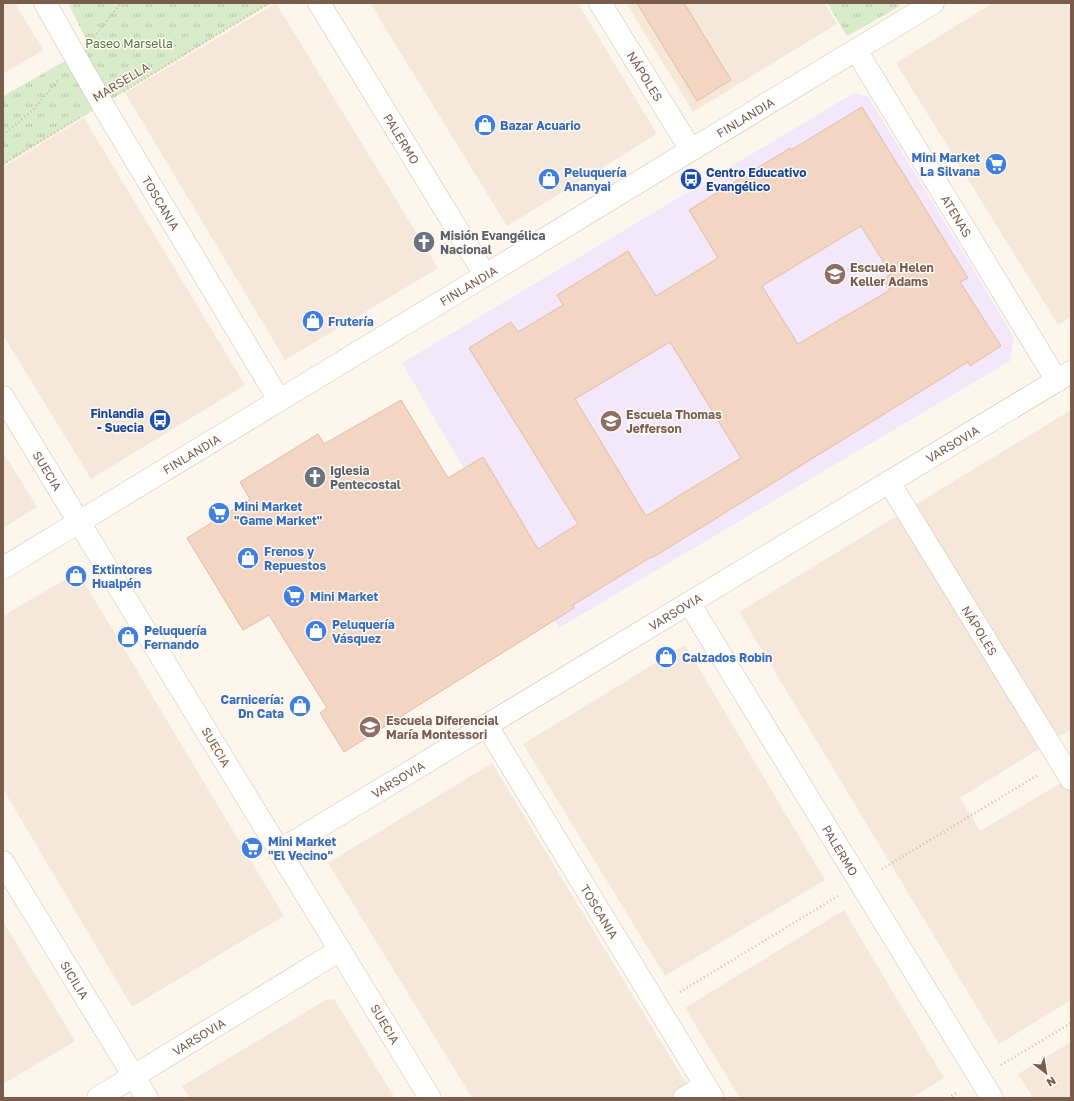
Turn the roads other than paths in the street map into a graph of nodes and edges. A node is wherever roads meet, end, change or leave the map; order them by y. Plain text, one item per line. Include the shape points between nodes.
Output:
1 (45, 3) edge
2 (319, 3) edge
3 (600, 3) edge
4 (924, 5) edge
5 (856, 50) junction
6 (691, 150) junction
7 (485, 275) junction
8 (1064, 376) edge
9 (3, 396) edge
10 (279, 400) junction
11 (890, 482) junction
12 (79, 522) junction
13 (3, 568) edge
14 (689, 603) junction
15 (487, 726) junction
16 (1071, 779) edge
17 (280, 851) junction
18 (3, 862) edge
19 (340, 950) junction
20 (134, 1076) junction
21 (709, 1092) edge
22 (98, 1098) edge
23 (147, 1098) edge
24 (430, 1098) edge
25 (684, 1098) edge
26 (992, 1098) edge

1 - 10 street, TOSCANIA via 102,104
2 - 7 street, PALERMO
3 - 6 street, NÁPOLES
4 - 5 street, FINLANDIA
5 - 6 street, FINLANDIA
5 - 8 street, ATENAS
6 - 7 street, FINLANDIA
7 - 10 street, FINLANDIA
8 - 11 street, VARSOVIA
9 - 12 street, SUECIA
10 - 12 street, FINLANDIA
11 - 14 street, VARSOVIA
11 - 16 street, NÁPOLES
12 - 13 street, FINLANDIA
12 - 17 street, SUECIA
14 - 15 street, VARSOVIA
14 - 26 street, PALERMO
15 - 17 street, VARSOVIA
15 - 21 street, TOSCANIA
17 - 19 street, SUECIA
18 - 20 street, SICILIA
19 - 20 street, VARSOVIA
19 - 24 street, SUECIA
20 - 22 street, VARSOVIA
20 - 23 street, SICILIA
21 - 25 street

